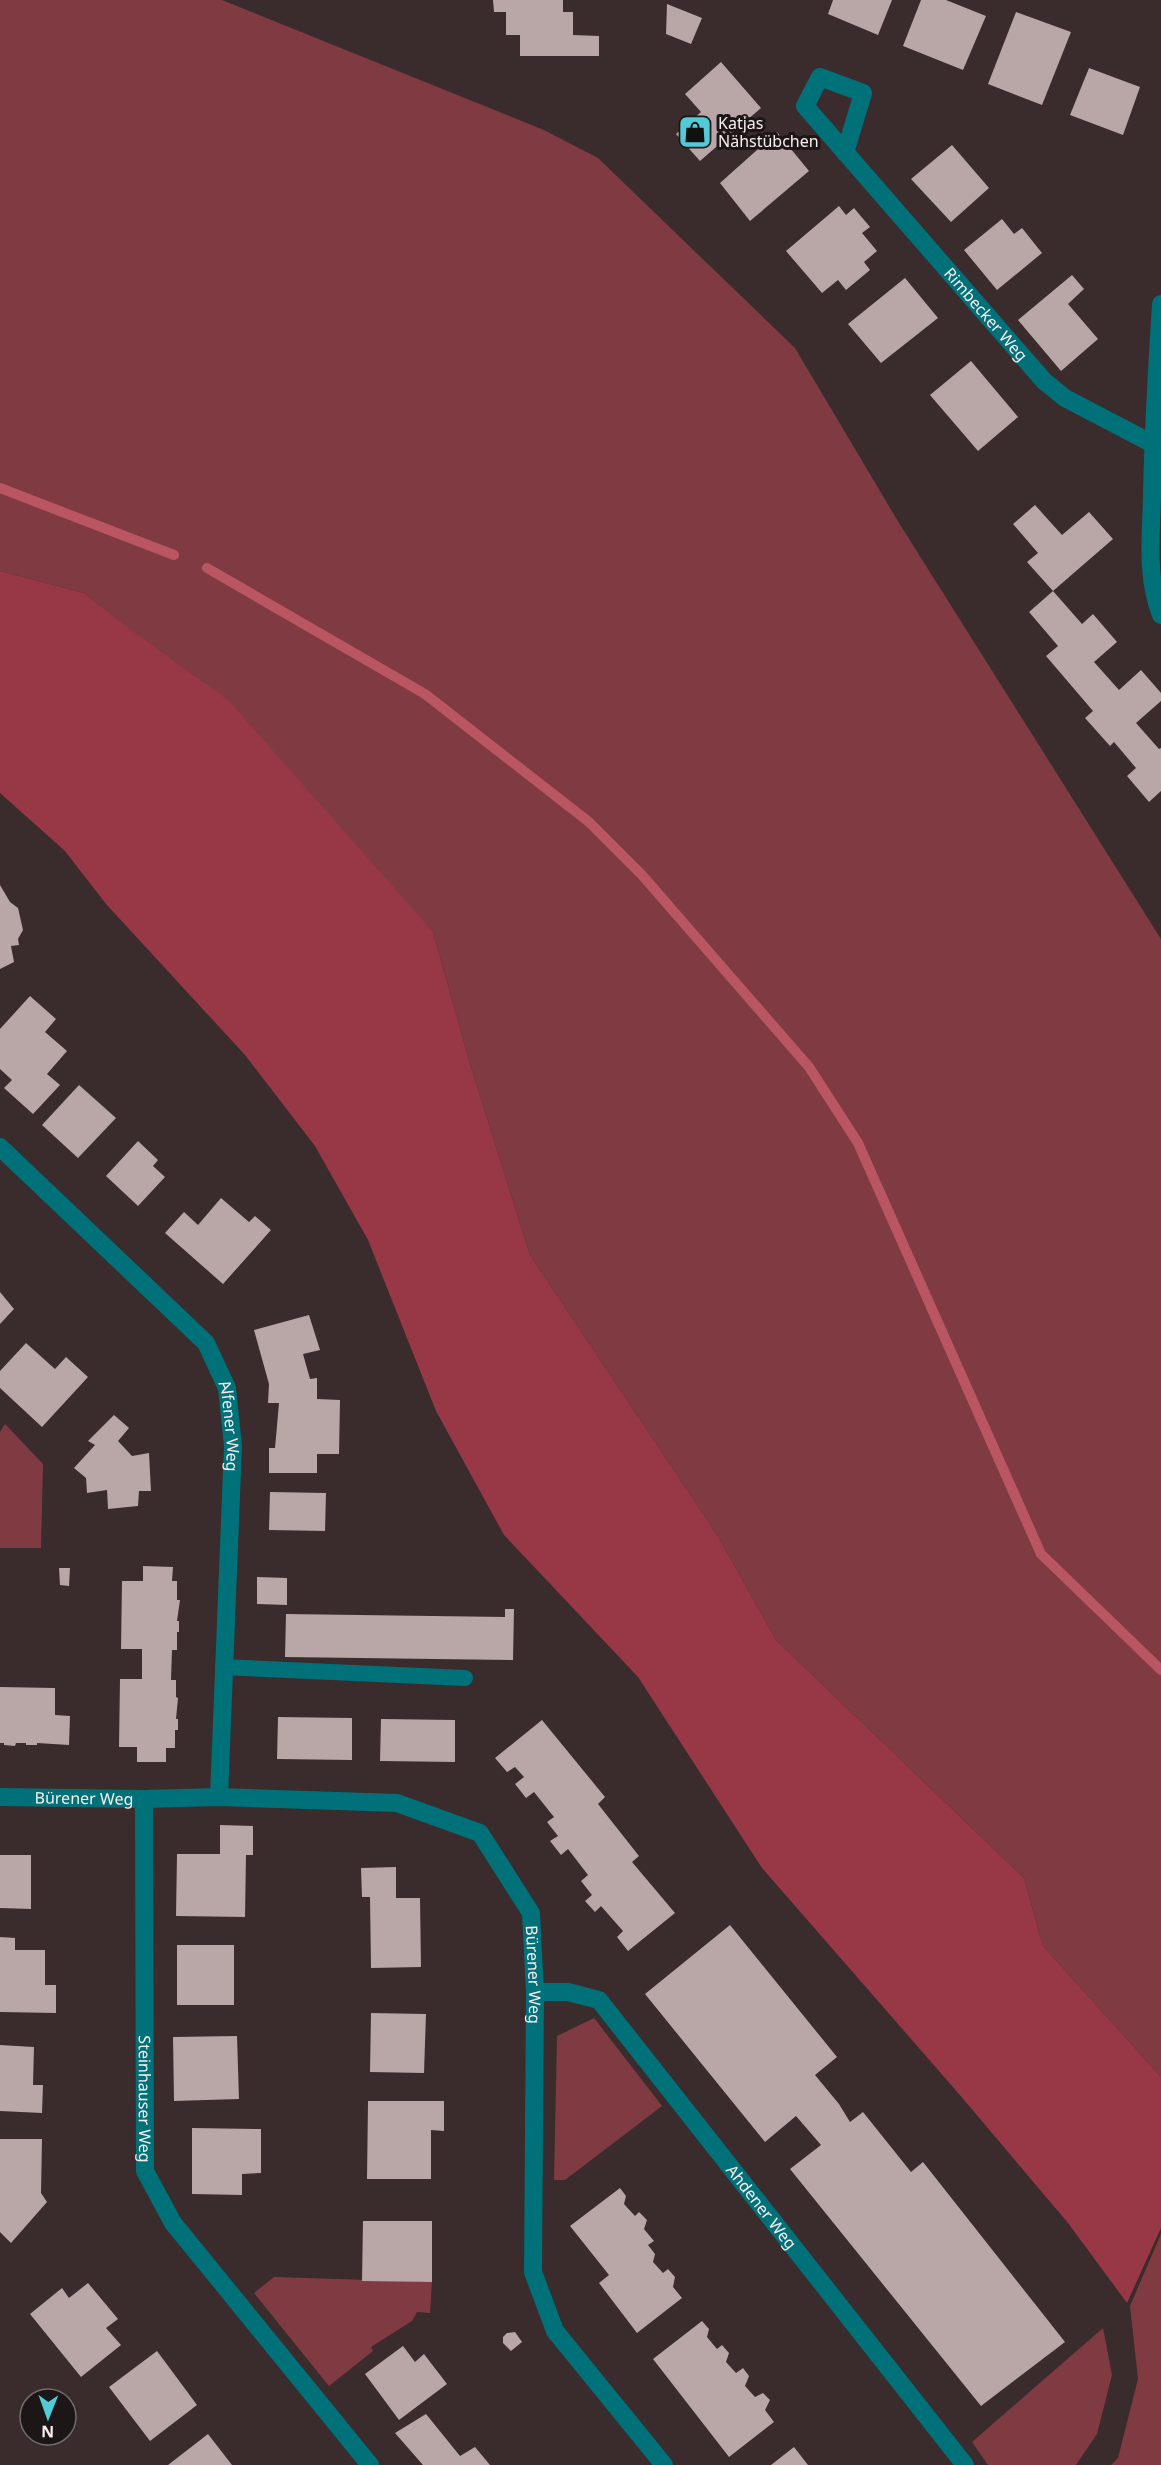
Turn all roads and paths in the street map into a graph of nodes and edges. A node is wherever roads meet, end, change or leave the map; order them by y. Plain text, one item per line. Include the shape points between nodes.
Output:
1 (845, 153) dead end
2 (1161, 304) edge
3 (1153, 444) junction
4 (1161, 615) edge
5 (0, 1147) edge
6 (223, 1667) junction
7 (465, 1678) dead end
8 (0, 1797) edge
9 (219, 1797) junction
10 (144, 1799) junction
11 (535, 1992) junction
12 (370, 2465) edge
13 (664, 2465) edge
14 (965, 2465) edge

1 - 3 street, Rimbecker Weg via 1044,381 1065,398
2 - 3 street
3 - 4 street via 1152,586
5 - 6 street, Alfener Weg via 206,1343 227,1388 233,1446
6 - 7 lane
6 - 9 street, Alfener Weg
8 - 10 street, Bürener Weg
9 - 10 street, Bürener Weg
9 - 11 street, Bürener Weg via 397,1803 480,1833 531,1913
10 - 12 street, Steinhauser Weg via 145,2171 173,2223
11 - 13 street, Bürener Weg via 533,2272 555,2331
11 - 14 street, Ahdener Weg via 568,1992 599,2001

